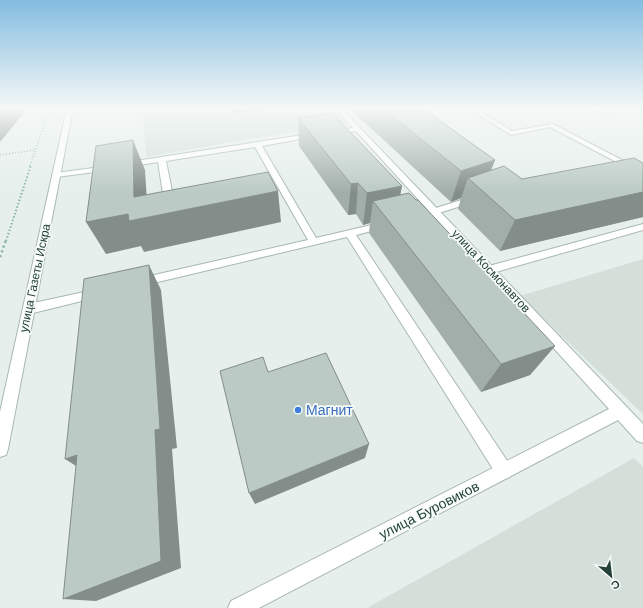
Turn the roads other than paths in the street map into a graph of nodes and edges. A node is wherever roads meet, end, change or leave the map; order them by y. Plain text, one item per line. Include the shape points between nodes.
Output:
1 (64, 136) edge
2 (308, 136) edge
3 (365, 136) edge
4 (572, 136) edge
5 (257, 144) junction
6 (162, 160) junction
7 (630, 167) junction
8 (615, 170) edge
9 (643, 174) edge
10 (56, 175) junction
11 (485, 194) edge
12 (437, 212) junction
13 (172, 215) edge
14 (415, 218) edge
15 (393, 223) edge
16 (643, 227) edge
17 (350, 233) junction
18 (314, 242) junction
19 (489, 270) junction
20 (129, 285) edge
21 (106, 291) edge
22 (29, 309) junction
23 (620, 411) junction
24 (643, 435) edge
25 (0, 449) edge
26 (504, 471) junction
27 (238, 608) edge

1 - 10 street, улица Газеты Искра
2 - 5 street
3 - 12 street, улица Космонавтов
4 - 7 street
5 - 6 street
5 - 18 street
6 - 10 street
6 - 13 street
7 - 8 street
7 - 9 street
10 - 22 street, улица Газеты Искра
11 - 12 street
12 - 14 street
12 - 19 street, улица Космонавтов
15 - 17 street
16 - 19 street
17 - 18 street
17 - 26 street
18 - 20 street
19 - 23 street, улица Космонавтов
21 - 22 street
22 - 25 street, улица Газеты Искра
23 - 24 street, улица Космонавтов
23 - 26 street, улица Буровиков
26 - 27 street, улица Буровиков

